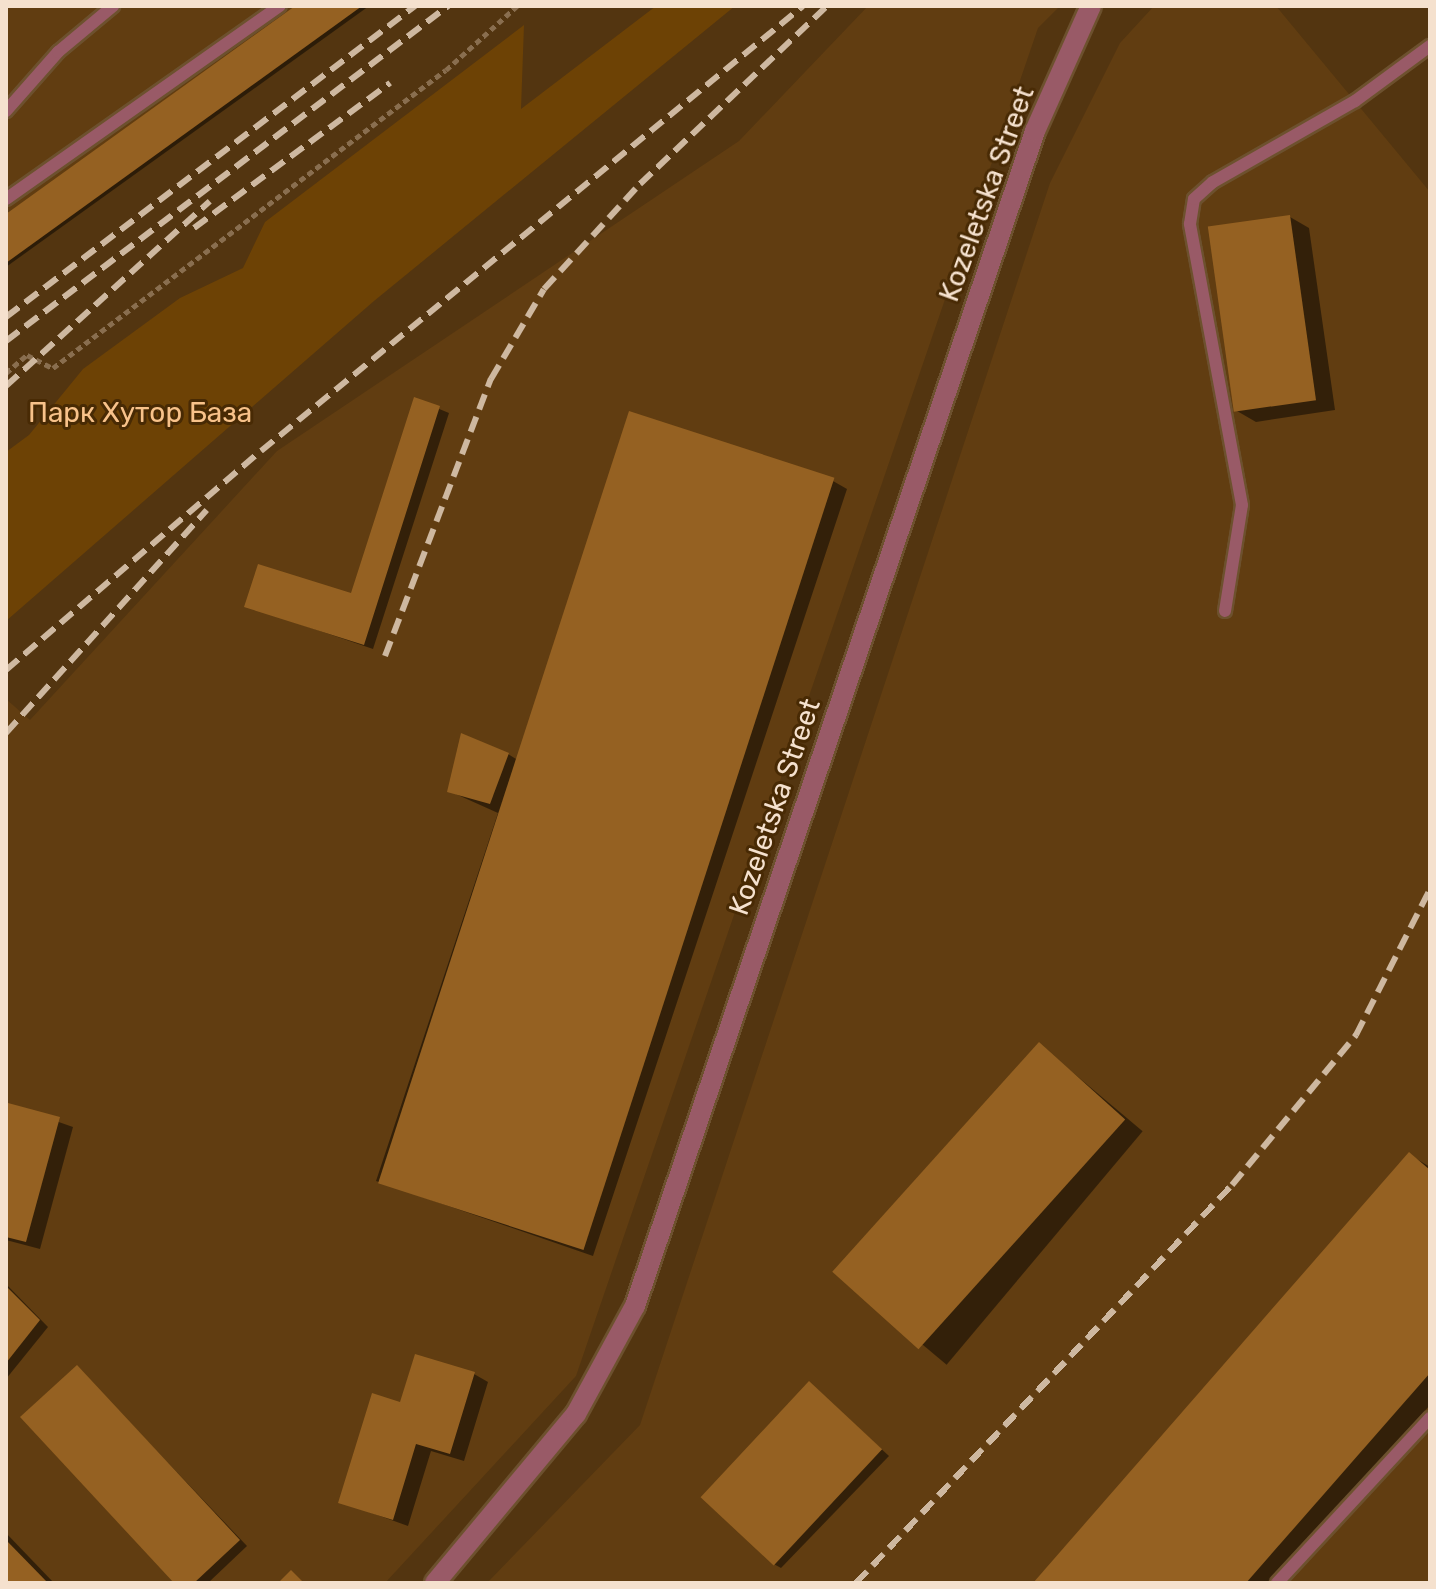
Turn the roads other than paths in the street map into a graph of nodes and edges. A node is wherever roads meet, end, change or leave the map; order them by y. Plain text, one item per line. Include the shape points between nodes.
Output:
1 (113, 6) edge
2 (280, 6) edge
3 (1091, 6) edge
4 (1430, 46) edge
5 (6, 111) edge
6 (6, 199) edge
7 (1225, 611) dead end
8 (1430, 1418) edge
9 (435, 1583) edge
10 (1277, 1583) edge

1 - 5 lane via 58,52
2 - 6 lane
3 - 9 street, Kozeletska Street via 1035,131 635,1306 576,1414
4 - 7 lane via 1355,101 1213,182 1194,199 1190,224 1242,505
8 - 10 lane

